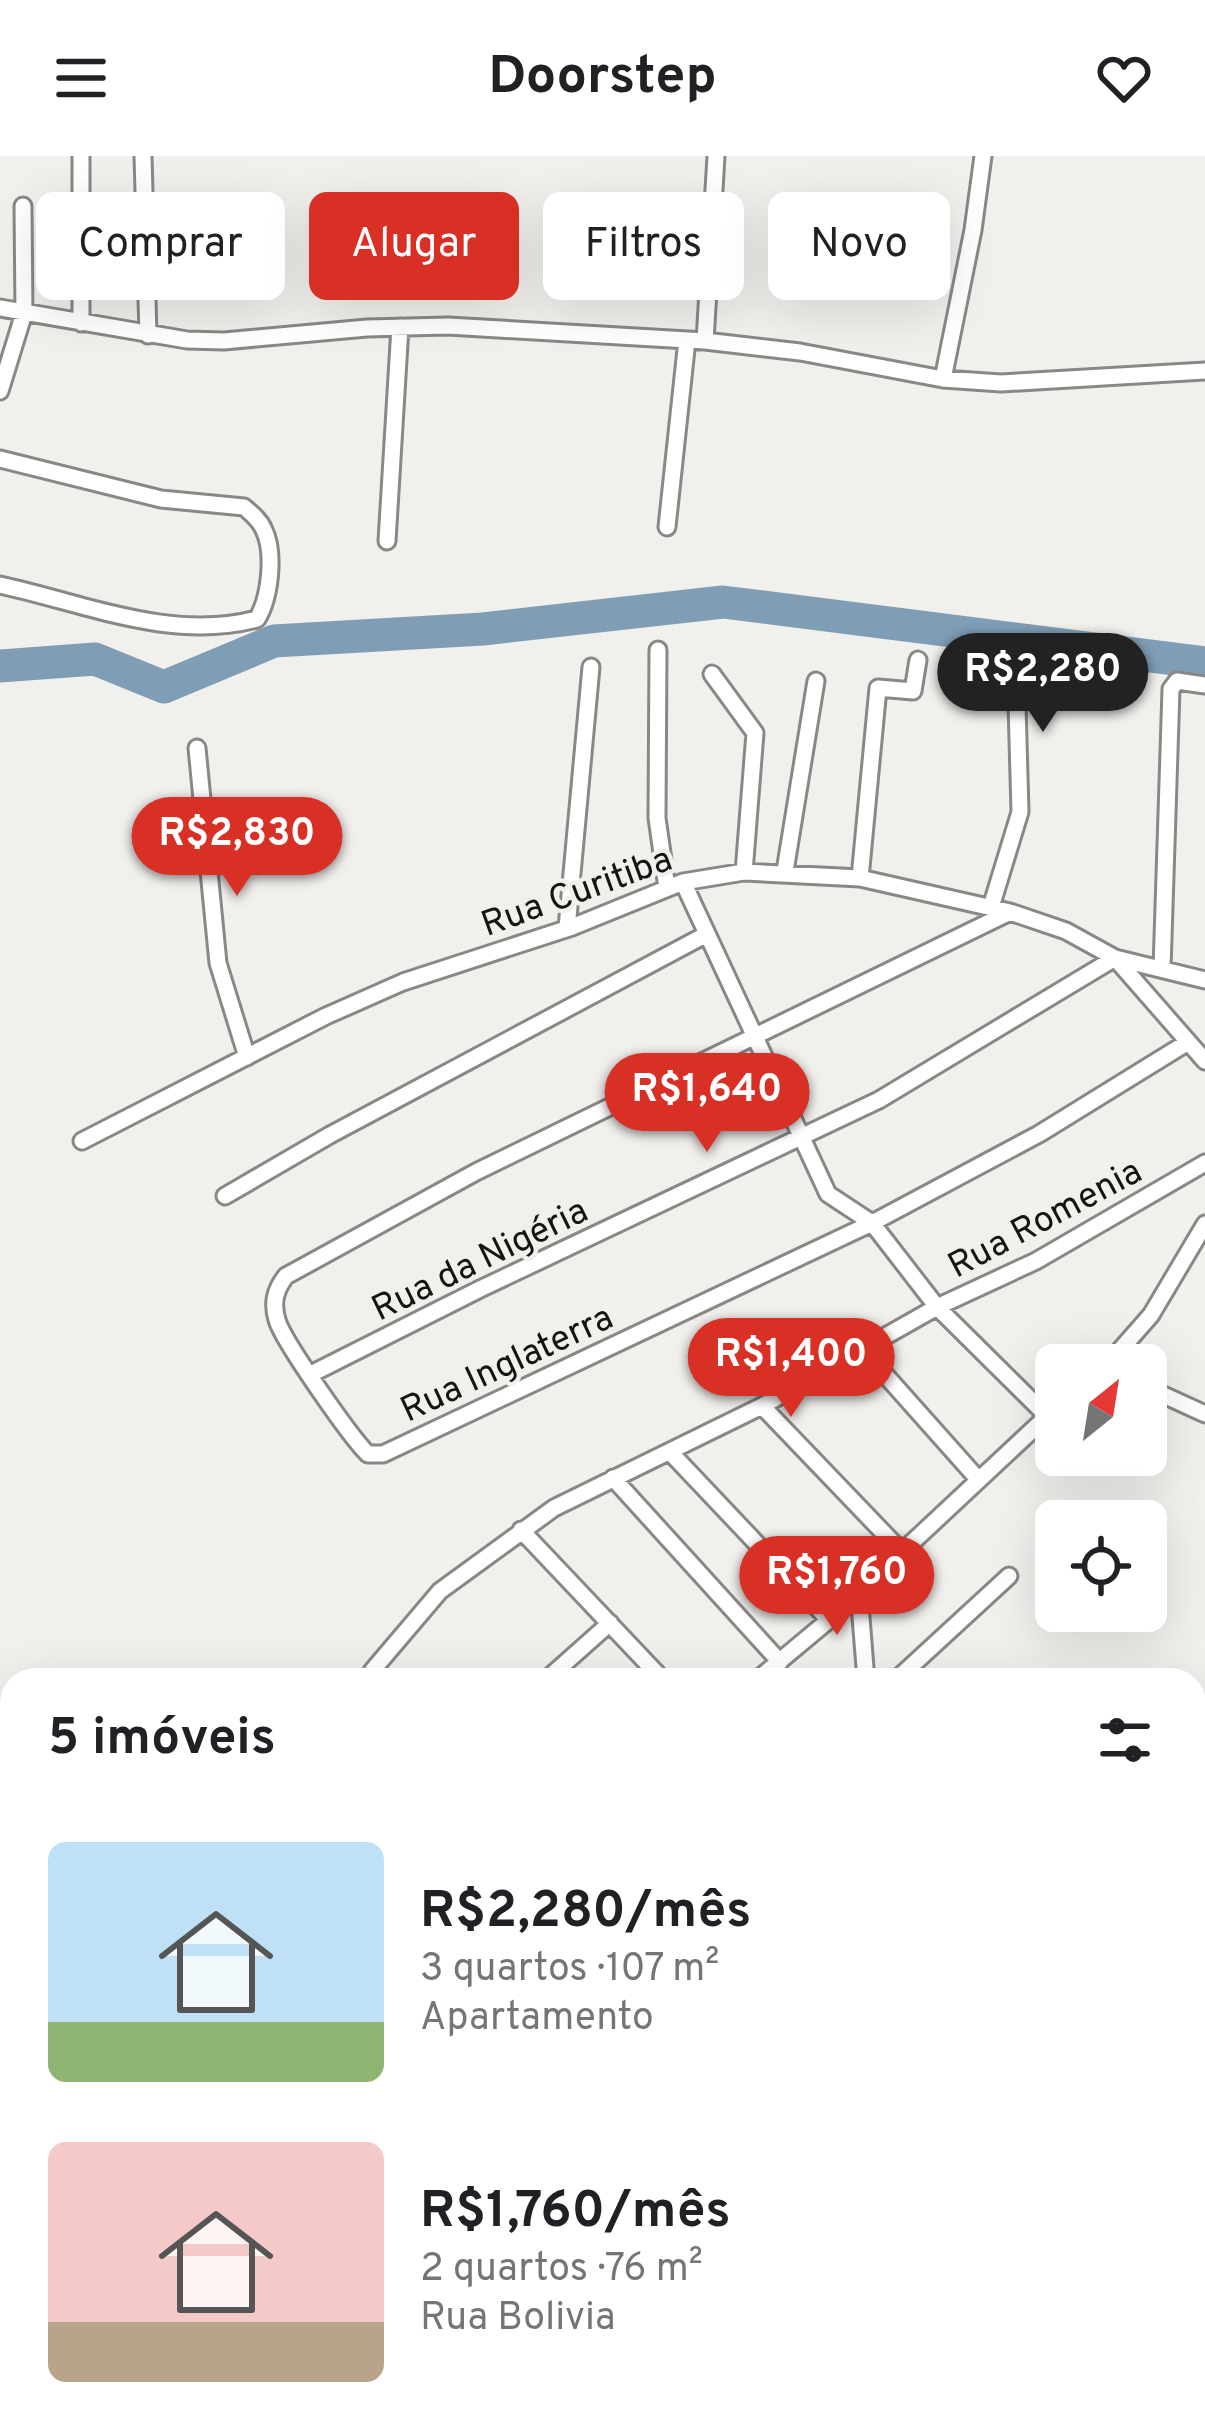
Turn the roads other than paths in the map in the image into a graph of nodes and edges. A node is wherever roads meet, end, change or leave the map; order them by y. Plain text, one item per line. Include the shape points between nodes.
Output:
1 (81, 156) edge
2 (142, 156) edge
3 (716, 156) edge
4 (983, 156) edge
5 (23, 206) dead end
6 (0, 308) edge
7 (24, 313) junction
8 (81, 323) junction
9 (400, 327) junction
10 (148, 335) junction
11 (696, 340) junction
12 (1205, 371) edge
13 (943, 379) junction
14 (0, 391) edge
15 (0, 459) edge
16 (667, 527) dead end
17 (387, 541) dead end
18 (0, 585) edge
19 (658, 650) dead end
20 (918, 660) dead end
21 (590, 667) dead end
22 (712, 674) dead end
23 (816, 681) dead end
24 (1205, 685) edge
25 (1017, 704) dead end
26 (196, 748) dead end
27 (744, 872) junction
28 (785, 872) junction
29 (860, 878) junction
30 (675, 885) junction
31 (991, 908) junction
32 (1010, 912) junction
33 (567, 928) junction
34 (707, 934) junction
35 (1115, 958) junction
36 (1162, 969) junction
37 (1205, 980) edge
38 (754, 1036) junction
39 (1188, 1042) junction
40 (247, 1057) junction
41 (1205, 1061) edge
42 (802, 1139) junction
43 (82, 1141) dead end
44 (1205, 1163) edge
45 (225, 1196) dead end
46 (872, 1223) junction
47 (1205, 1224) edge
48 (937, 1307) junction
49 (1125, 1344) edge
50 (864, 1351) junction
51 (311, 1374) junction
52 (1035, 1396) edge
53 (1167, 1397) edge
54 (762, 1406) junction
55 (1205, 1414) edge
56 (1035, 1427) edge
57 (670, 1452) junction
58 (613, 1478) junction
59 (977, 1478) junction
60 (521, 1530) junction
61 (901, 1551) junction
62 (1009, 1576) dead end
63 (859, 1592) junction
64 (829, 1620) junction
65 (610, 1623) junction
66 (780, 1662) junction
67 (375, 1668) edge
68 (559, 1668) edge
69 (652, 1668) edge
70 (772, 1668) edge
71 (865, 1668) edge
72 (909, 1668) edge

1 - 8 street
2 - 10 street
3 - 11 street
4 - 13 street
5 - 7 street
6 - 7 street
7 - 8 street
7 - 14 street
8 - 10 street
9 - 10 street via 224,341
9 - 11 street
9 - 17 street
11 - 13 street
11 - 16 street
12 - 13 street
15 - 18 street via 161,499 244,507 266,533 269,563 257,620 230,626 189,628
19 - 30 street via 657,818
20 - 29 street via 913,691 878,688
21 - 33 street
22 - 27 street via 755,733
23 - 28 street
24 - 36 street via 1177,681 1171,689
25 - 31 street via 1019,815
26 - 40 street via 216,951
27 - 28 street, Rua Curitiba
27 - 30 street, Rua Curitiba
28 - 29 street, Rua Curitiba
29 - 31 street, Rua Curitiba
30 - 33 street, Rua Curitiba
30 - 34 street
31 - 32 street, Rua Curitiba
32 - 35 street, Rua Curitiba
32 - 38 street, Rua Inglaterra
33 - 40 street, Rua Curitiba via 403,982
34 - 38 street
34 - 45 street
35 - 36 street
35 - 39 street
35 - 42 street, Rua da Nigéria
36 - 37 street
38 - 42 street
38 - 51 street, Rua Inglaterra via 286,1276 274,1295 277,1318
39 - 41 street
39 - 46 street, Rua Inglaterra
40 - 43 street, Rua Curitiba
42 - 46 street via 828,1194
42 - 51 street, Rua da Nigéria
44 - 48 street, Rua Romenia via 1025,1267
46 - 48 street
46 - 51 street, Rua Inglaterra via 383,1454 368,1454 352,1437
47 - 49 street
48 - 50 street, Rua Romenia
48 - 52 street
50 - 54 street, Rua Romenia
50 - 59 street
53 - 55 street
54 - 57 street, Rua Romenia
54 - 61 street
56 - 59 street
57 - 58 street, Rua Romenia
57 - 64 street
58 - 60 street, Rua Romenia
58 - 66 street
59 - 61 street
60 - 65 street
60 - 67 street, Rua Romenia via 440,1591
61 - 63 street
62 - 72 street
63 - 64 street
63 - 71 street
64 - 66 street
65 - 68 street
65 - 69 street
66 - 70 street

